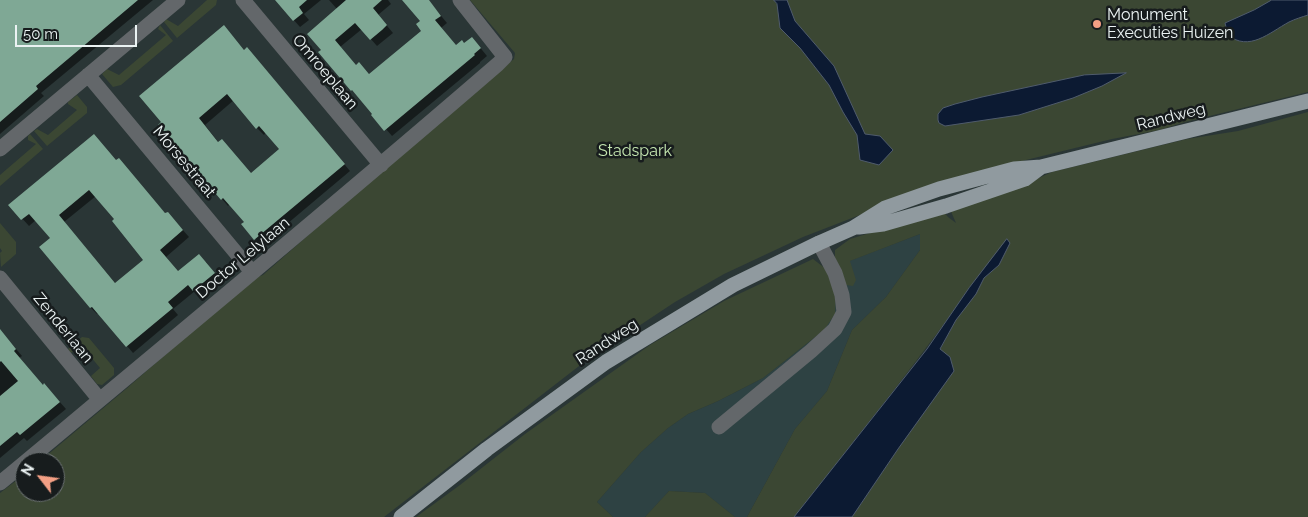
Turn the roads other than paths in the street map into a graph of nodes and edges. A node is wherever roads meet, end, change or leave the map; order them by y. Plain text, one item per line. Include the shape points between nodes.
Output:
1 (178, 0) edge
2 (243, 0) edge
3 (460, 0) edge
4 (88, 74) junction
5 (1308, 101) edge
6 (0, 149) edge
7 (381, 166) junction
8 (819, 243) junction
9 (252, 272) junction
10 (0, 278) edge
11 (100, 400) junction
12 (719, 427) dead end
13 (0, 483) edge
14 (401, 517) edge

1 - 4 street
2 - 7 street, Omroeplaan
3 - 7 street, Doctor Lelylaan via 504,57
4 - 6 street
4 - 9 street, Morsestraat
5 - 8 main road, Randweg via 1041,167 1014,169 939,188 885,208 853,228
7 - 9 street, Doctor Lelylaan
8 - 12 street via 842,295 844,312 835,329
8 - 14 main road, Randweg via 733,285 606,362
9 - 11 street, Doctor Lelylaan
10 - 11 street, Zenderlaan
11 - 13 street, Doctor Lelylaan

